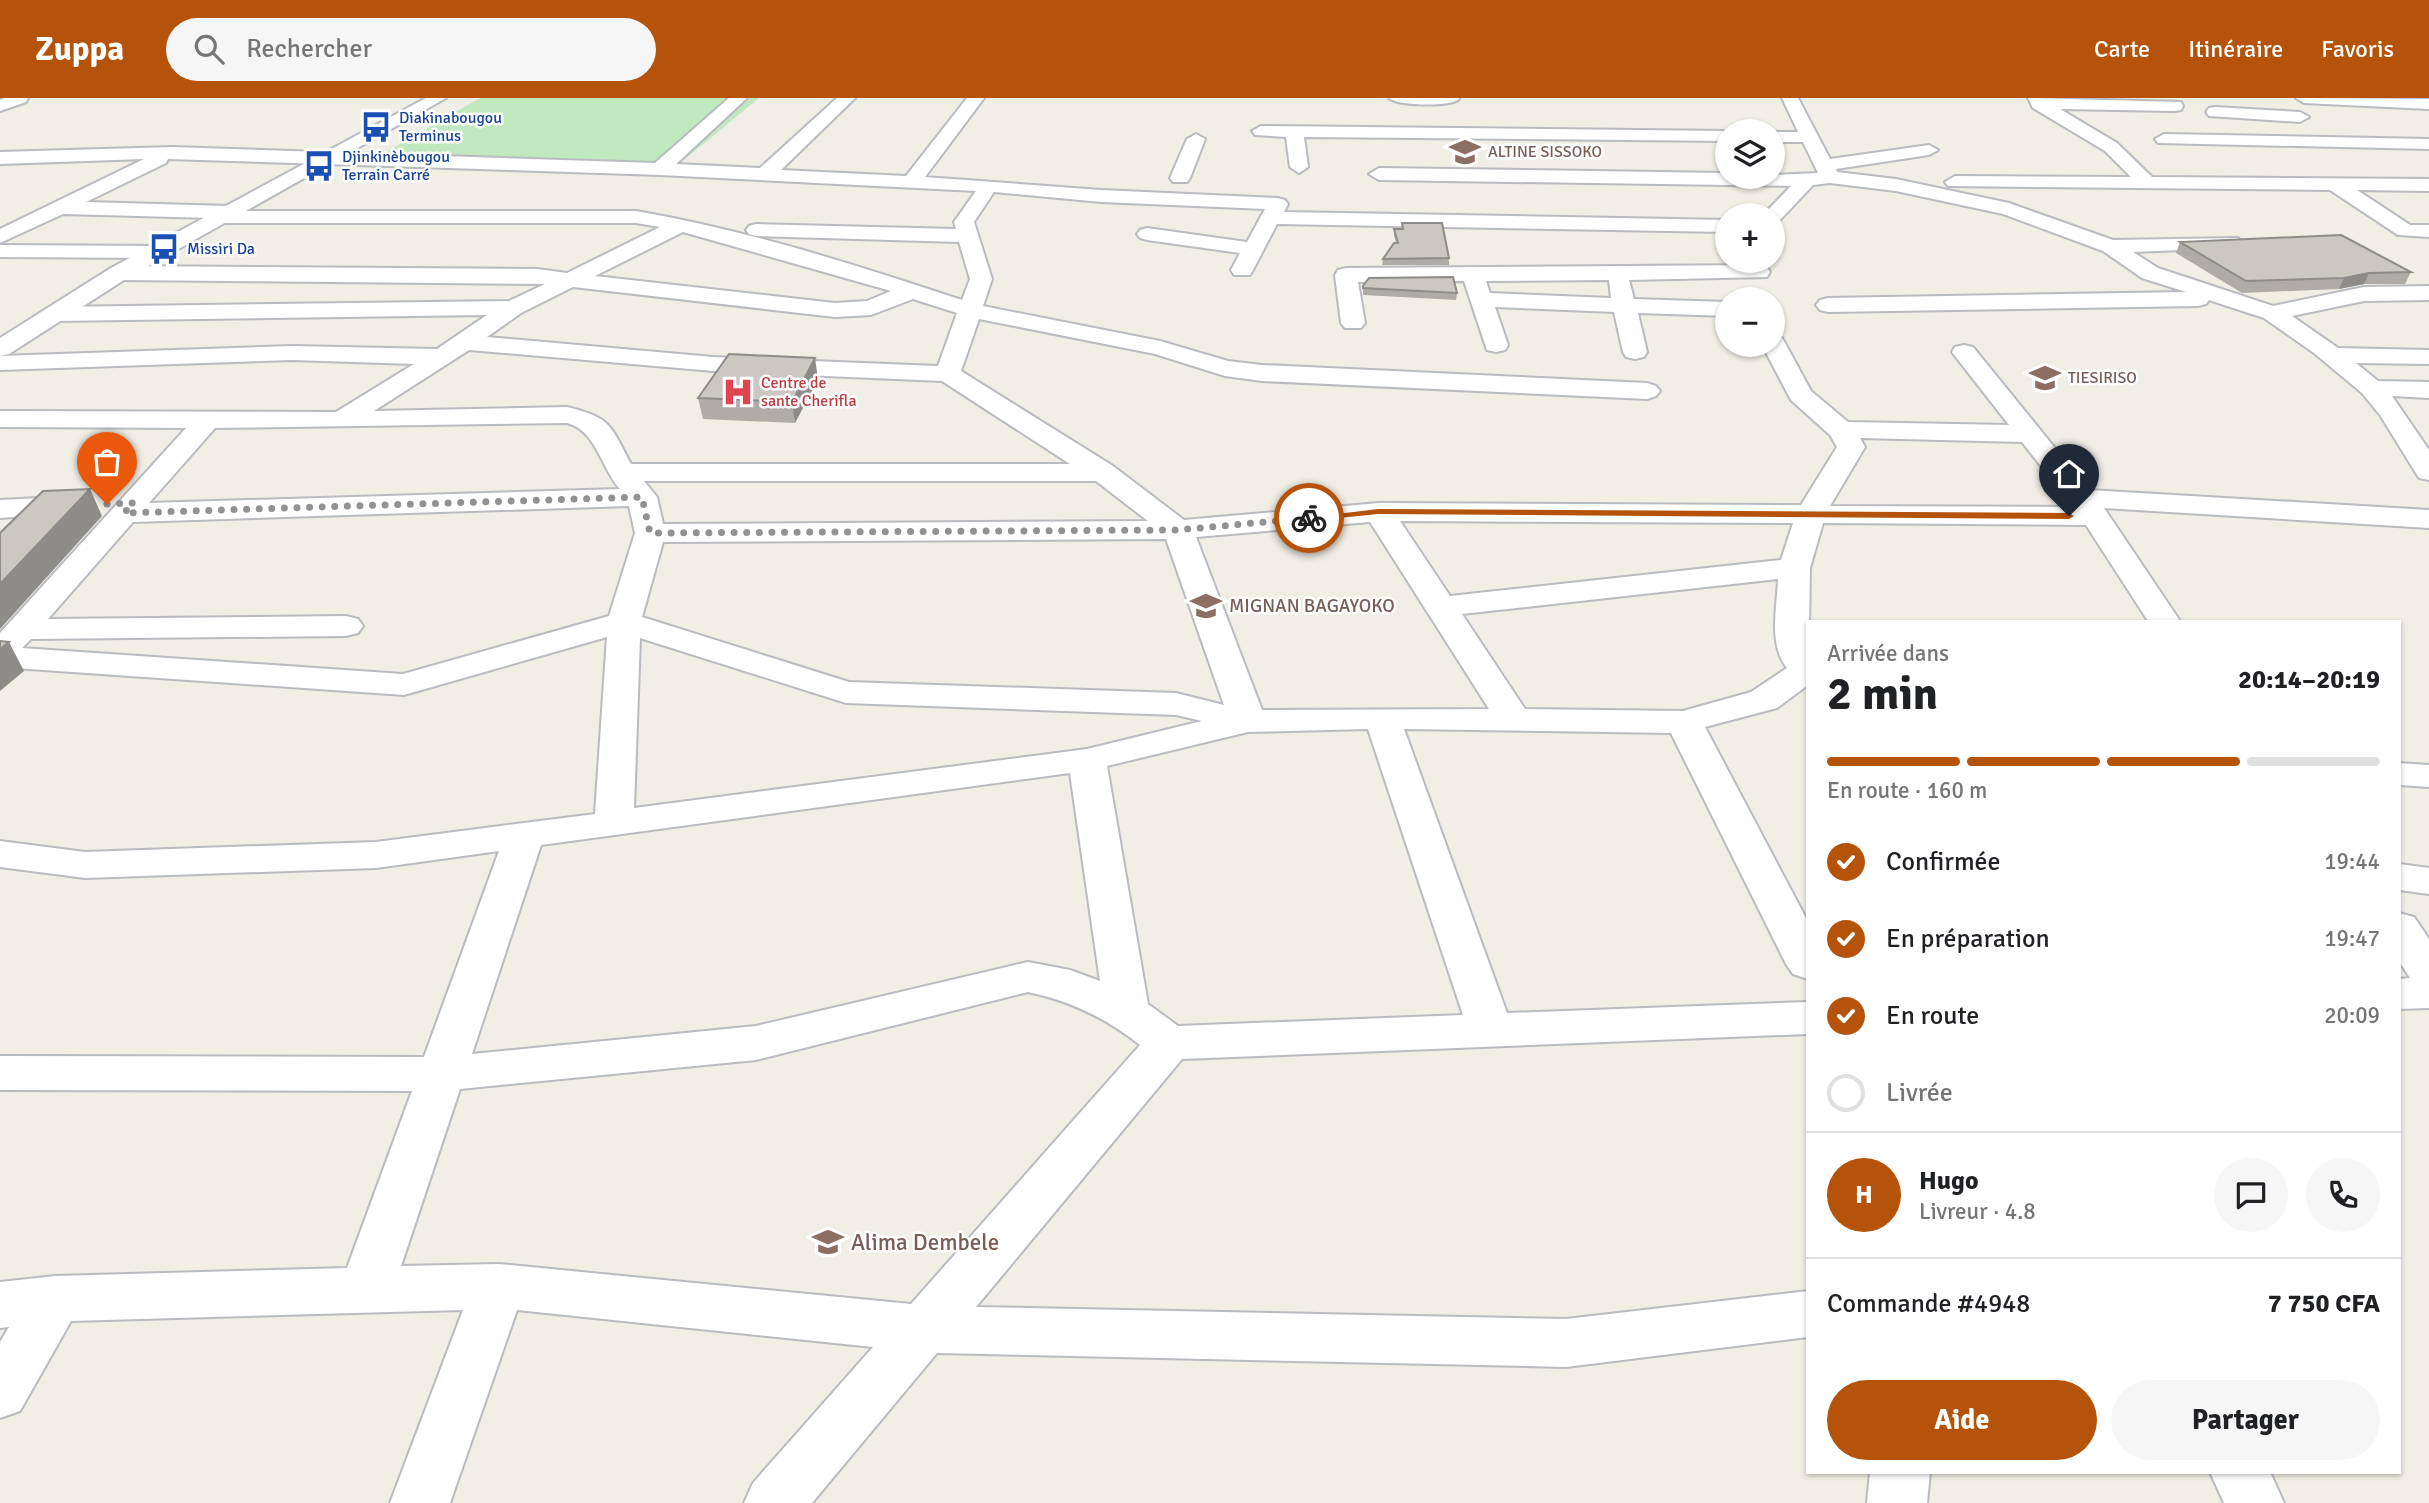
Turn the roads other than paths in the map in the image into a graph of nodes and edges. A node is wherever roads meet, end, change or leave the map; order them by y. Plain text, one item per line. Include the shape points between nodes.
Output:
1 (20, 98) edge
2 (438, 98) edge
3 (739, 98) edge
4 (847, 98) edge
5 (976, 98) edge
6 (1397, 98) edge
7 (1451, 98) edge
8 (1790, 98) edge
9 (2249, 98) edge
10 (2304, 98) edge
11 (2037, 101) edge
12 (2429, 104) edge
13 (0, 106) edge
14 (2175, 106) dead end
15 (2215, 112) dead end
16 (2275, 115) junction
17 (2314, 118) dead end
18 (1261, 131) dead end
19 (1294, 131) junction
20 (1462, 133) junction
21 (1715, 136) edge
22 (1785, 137) edge
23 (1810, 137) junction
24 (1196, 139) dead end
25 (2164, 139) dead end
26 (193, 143) dead end
27 (2429, 144) edge
28 (1929, 150) dead end
29 (172, 153) junction
30 (328, 158) junction
31 (4, 160) edge
32 (1299, 167) dead end
33 (660, 169) junction
34 (1827, 171) junction
35 (1113, 172) dead end
36 (765, 174) junction
37 (1379, 174) dead end
38 (1472, 175) junction
39 (797, 176) junction
40 (1179, 178) dead end
41 (1807, 180) junction
42 (911, 181) junction
43 (2146, 182) junction
44 (2334, 184) junction
45 (1896, 185) junction
46 (2429, 185) edge
47 (989, 186) junction
48 (1032, 190) junction
49 (778, 191) dead end
50 (1122, 197) junction
51 (1785, 203) edge
52 (59, 208) junction
53 (1104, 213) dead end
54 (225, 214) junction
55 (749, 214) dead end
56 (1273, 218) junction
57 (1472, 221) junction
58 (681, 225) junction
59 (1715, 226) edge
60 (2429, 231) edge
61 (726, 233) junction
62 (1147, 234) dead end
63 (968, 236) junction
64 (0, 237) edge
65 (2248, 242) edge
66 (2111, 246) junction
67 (1254, 249) junction
68 (0, 251) edge
69 (156, 252) junction
70 (1715, 268) edge
71 (1241, 270) dead end
72 (119, 273) junction
73 (1616, 273) junction
74 (1473, 274) junction
75 (570, 280) junction
76 (910, 292) junction
77 (2429, 293) edge
78 (2224, 298) junction
79 (1481, 300) junction
80 (1624, 305) junction
81 (1828, 305) dead end
82 (513, 308) junction
83 (1715, 309) edge
84 (970, 310) junction
85 (2272, 313) junction
86 (54, 314) junction
87 (1353, 323) dead end
88 (464, 342) junction
89 (1496, 345) dead end
90 (0, 349) edge
91 (1635, 352) dead end
92 (1965, 352) dead end
93 (2332, 355) junction
94 (442, 357) junction
95 (1780, 357) edge
96 (2429, 357) edge
97 (0, 363) edge
98 (948, 374) junction
99 (2371, 388) junction
100 (2429, 390) edge
101 (1647, 391) dead end
102 (0, 419) edge
103 (207, 420) junction
104 (340, 420) junction
105 (1841, 430) junction
106 (2030, 435) junction
107 (1103, 472) junction
108 (2429, 472) edge
109 (631, 485) junction
110 (2088, 507) junction
111 (129, 508) junction
112 (0, 509) edge
113 (1378, 512) junction
114 (1811, 513) junction
115 (2429, 519) edge
116 (1178, 530) junction
117 (650, 533) junction
118 (1794, 568) junction
119 (1441, 607) junction
120 (2163, 620) edge
121 (624, 622) junction
122 (346, 626) dead end
123 (22, 629) junction
124 (1800, 640) edge
125 (0, 655) edge
126 (1806, 669) edge
127 (1806, 671) edge
128 (1764, 699) junction
129 (1806, 702) edge
130 (1382, 718) junction
131 (1514, 720) junction
132 (1248, 722) junction
133 (1684, 722) junction
134 (1087, 760) junction
135 (2401, 774) edge
136 (2429, 776) edge
137 (614, 825) junction
138 (524, 837) junction
139 (0, 854) edge
140 (2401, 877) edge
141 (2429, 881) edge
142 (2401, 930) edge
143 (1806, 960) edge
144 (2429, 973) edge
145 (2429, 993) edge
146 (2401, 994) edge
147 (1127, 1011) junction
148 (1806, 1018) edge
149 (1491, 1031) junction
150 (1170, 1043) junction
151 (0, 1073) edge
152 (441, 1074) junction
153 (499, 1286) junction
154 (366, 1290) junction
155 (55, 1299) junction
156 (0, 1304) edge
157 (1806, 1314) edge
158 (923, 1329) junction
159 (0, 1393) edge
160 (1900, 1474) edge
161 (2241, 1474) edge
162 (420, 1503) edge
163 (774, 1503) edge
164 (1897, 1503) edge
165 (2254, 1503) edge

1 - 13 street
2 - 30 street
3 - 33 street
4 - 36 street
5 - 42 street
6 - 7 street
7 - 20 street
8 - 23 street
9 - 16 street
10 - 12 street
11 - 14 street
11 - 43 street via 2111,147
15 - 16 street
16 - 17 street
18 - 19 street
19 - 20 street
19 - 32 street
20 - 21 street
22 - 23 street
23 - 34 street
24 - 40 street
25 - 27 street
26 - 29 street
28 - 34 street
29 - 30 street
29 - 31 street
29 - 52 street
30 - 33 street
30 - 54 street
33 - 36 street
34 - 41 street
34 - 45 street
35 - 48 street via 1107,183 1048,184
36 - 39 street
37 - 38 street
38 - 41 street
38 - 57 street
39 - 42 street
39 - 49 street
41 - 51 street
42 - 47 street
43 - 44 street
43 - 45 street
44 - 46 street
44 - 60 street via 2405,231
45 - 66 street via 2009,209
47 - 48 street
47 - 63 street via 964,222
48 - 50 street
50 - 53 street
50 - 56 street via 1278,204
52 - 54 street
52 - 64 street
54 - 58 street via 636,217
54 - 69 street
55 - 61 street
56 - 57 street
56 - 67 street
57 - 59 street
57 - 74 street
58 - 61 street
58 - 75 street
61 - 63 street
61 - 76 street
62 - 67 street
63 - 84 street via 981,279
65 - 66 street
66 - 78 street via 2150,273
67 - 71 street
68 - 69 street
69 - 72 street
70 - 73 street
72 - 75 street
72 - 86 street
73 - 74 street
73 - 80 street
74 - 79 street
74 - 87 street via 1346,275
75 - 76 street via 835,310 871,308
75 - 82 street
76 - 84 street
77 - 85 street via 2364,294
78 - 81 street
78 - 85 street
79 - 80 street
79 - 89 street
80 - 83 street
80 - 91 street
82 - 86 street
82 - 88 street
84 - 98 street
84 - 101 street via 1262,373
85 - 93 street
86 - 90 street
88 - 94 street
88 - 98 street via 713,364
92 - 106 street
93 - 96 street
93 - 99 street
94 - 97 street via 292,353
94 - 104 street
95 - 105 street via 1800,395
98 - 107 street
99 - 100 street
99 - 108 street
102 - 103 street
103 - 104 street
103 - 111 street
104 - 109 street via 566,415 588,420 598,428
105 - 106 street
105 - 114 street via 1852,447
106 - 110 street
107 - 109 street
107 - 116 street
109 - 111 street
109 - 117 street
110 - 114 street
110 - 115 street
110 - 120 street
111 - 112 street
111 - 123 street
113 - 114 street
113 - 116 street
113 - 119 street
114 - 118 street
116 - 117 street
116 - 132 street
117 - 121 street
118 - 119 street
118 - 124 street
119 - 131 street
121 - 125 street via 404,685
121 - 132 street via 846,692 1176,704
121 - 137 street
122 - 123 street
123 - 125 street
124 - 126 street via 1797,658
127 - 128 street
128 - 129 street
128 - 133 street
130 - 131 street
130 - 132 street
130 - 149 street
131 - 133 street
132 - 134 street
133 - 143 street
134 - 137 street
134 - 147 street
135 - 136 street
137 - 138 street
138 - 139 street via 376,855 85,865
138 - 152 street
140 - 141 street
142 - 144 street
145 - 146 street
147 - 150 street
147 - 152 street via 1070,985 1028,976 756,1043
148 - 149 street
149 - 150 street
150 - 158 street
151 - 152 street
152 - 154 street
153 - 154 street
153 - 158 street
153 - 162 street
154 - 155 street
155 - 156 street
155 - 159 street
157 - 158 street via 1566,1343
158 - 163 street
160 - 164 street
161 - 165 street

